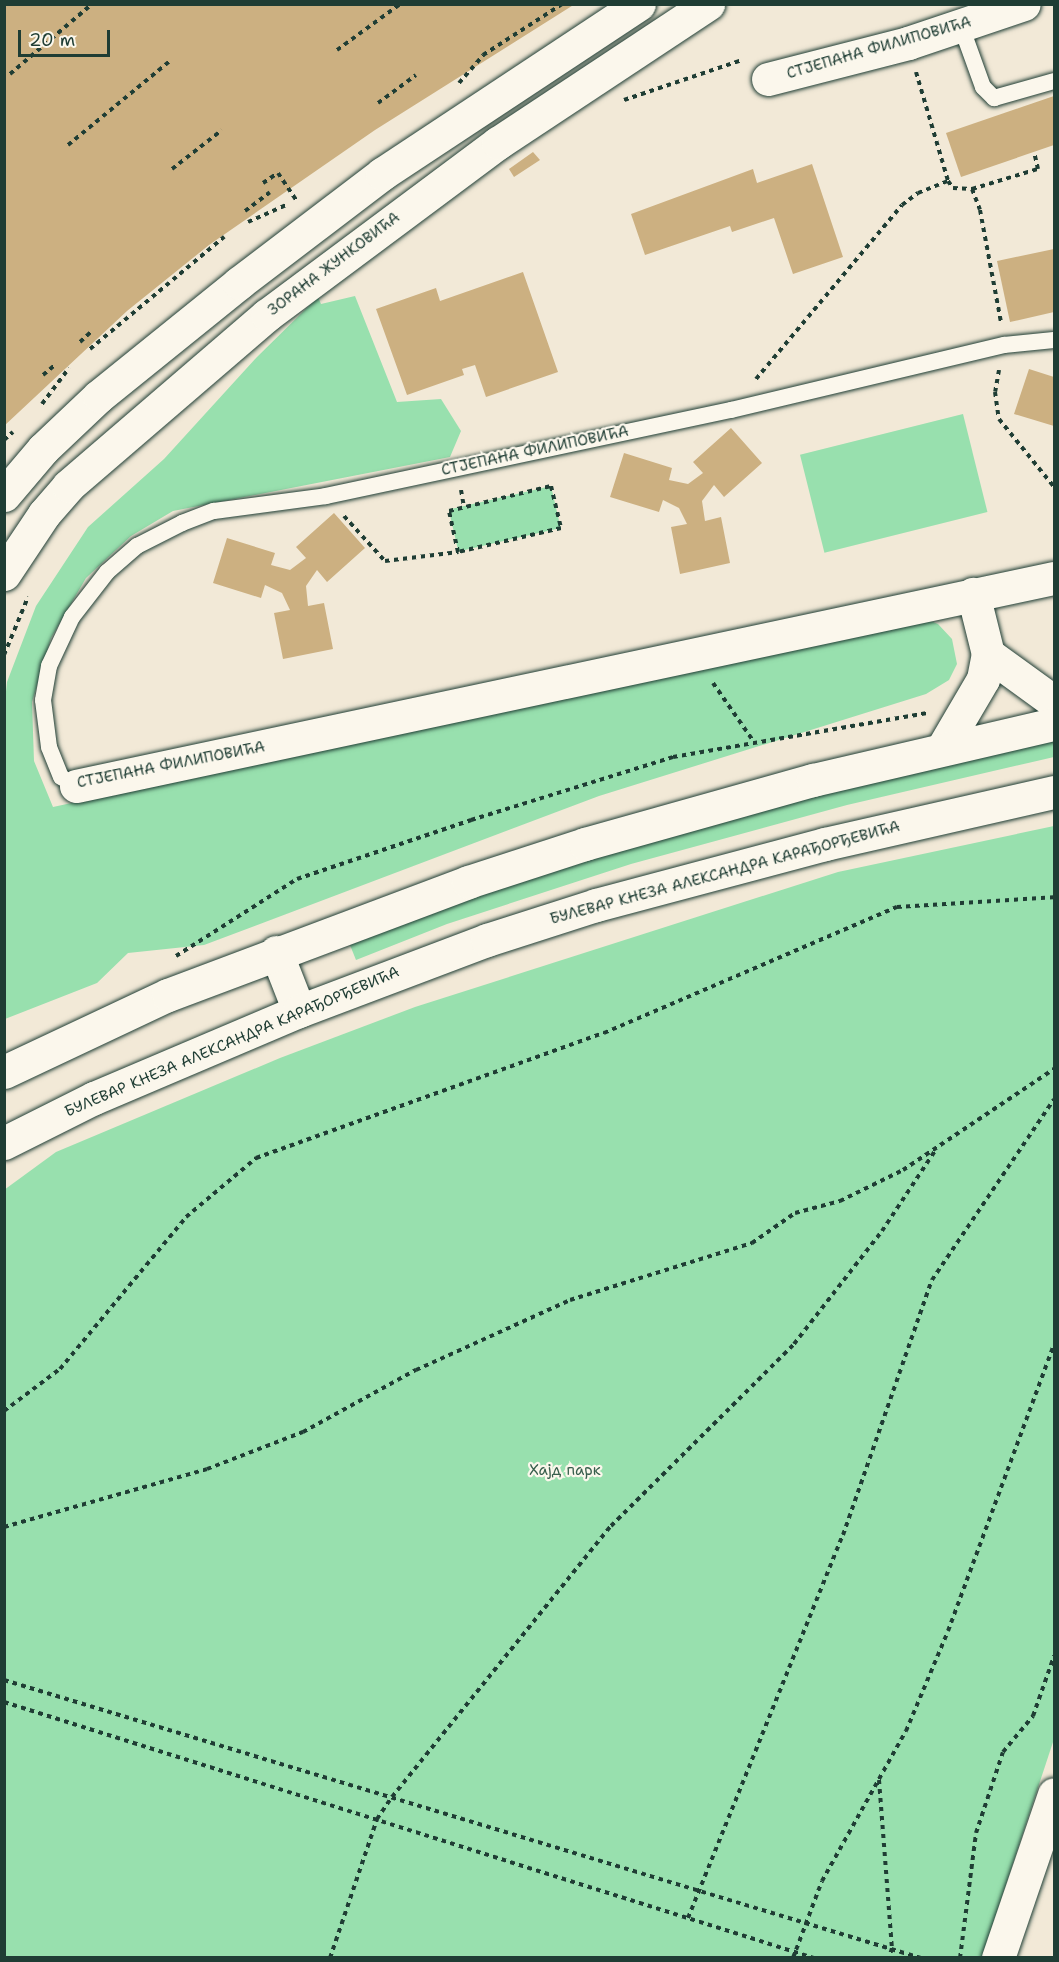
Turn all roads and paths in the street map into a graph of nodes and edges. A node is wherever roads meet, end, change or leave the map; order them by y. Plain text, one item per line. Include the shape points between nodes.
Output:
1 (92, 4) edge
2 (400, 4) edge
3 (562, 4) edge
4 (639, 4) edge
5 (708, 4) edge
6 (1024, 4) edge
7 (961, 26) junction
8 (908, 43) junction
9 (337, 50) dead end
10 (170, 61) dead end
11 (757, 69) joint
12 (10, 74) dead end
13 (416, 75) dead end
14 (1054, 81) edge
15 (453, 89) dead end
16 (378, 103) dead end
17 (611, 104) dead end
18 (222, 130) dead end
19 (68, 145) dead end
20 (1034, 153) dead end
21 (172, 169) dead end
22 (948, 180) junction
23 (263, 183) dead end
24 (972, 189) junction
25 (270, 192) dead end
26 (296, 200) dead end
27 (245, 211) dead end
28 (224, 237) dead end
29 (92, 331) dead end
30 (1054, 340) edge
31 (80, 342) dead end
32 (1004, 345) junction
33 (90, 349) dead end
34 (56, 364) dead end
35 (69, 368) dead end
36 (44, 375) dead end
37 (731, 410) junction
38 (33, 412) dead end
39 (19, 426) dead end
40 (4, 440) edge
41 (43, 449) junction
42 (4, 477) edge
43 (1054, 487) edge
44 (4, 495) edge
45 (326, 496) junction
46 (458, 552) junction
47 (4, 574) edge
48 (1054, 578) edge
49 (31, 592) dead end
50 (973, 594) junction
51 (692, 653) junction
52 (988, 654) junction
53 (4, 655) edge
54 (1054, 702) edge
55 (939, 711) dead end
56 (1054, 724) edge
57 (754, 742) junction
58 (942, 749) junction
59 (76, 786) joint
60 (1054, 792) edge
61 (1054, 897) edge
62 (276, 952) junction
63 (171, 959) dead end
64 (299, 1011) junction
65 (1054, 1069) edge
66 (4, 1072) edge
67 (1054, 1099) edge
68 (4, 1143) edge
69 (937, 1147) junction
70 (1054, 1344) edge
71 (4, 1411) edge
72 (4, 1527) edge
73 (1054, 1656) edge
74 (4, 1680) edge
75 (4, 1702) edge
76 (879, 1779) junction
77 (1054, 1794) edge
78 (392, 1797) junction
79 (377, 1820) junction
80 (700, 1890) junction
81 (688, 1918) junction
82 (807, 1923) junction
83 (892, 1948) junction
84 (796, 1952) junction
85 (330, 1958) edge
86 (793, 1958) edge
87 (814, 1958) edge
88 (889, 1958) edge
89 (921, 1958) edge
90 (960, 1958) edge
91 (998, 1958) edge

1 - 12 path
2 - 9 path
3 - 15 path via 483,55
4 - 41 street via 382,174 99,396
5 - 47 street, ЗОРАНА ЖУНКОВИЋА via 498,143 267,315 68,486
6 - 7 street, СТЈЕПАНА ФИЛИПОВИЋА
7 - 8 street, СТЈЕПАНА ФИЛИПОВИЋА
7 - 14 lane via 983,87 994,98
8 - 11 street, СТЈЕПАНА ФИЛИПОВИЋА
8 - 22 path
10 - 19 path
11 - 17 path
13 - 16 path
18 - 21 path
20 - 24 path via 1038,169
22 - 24 path via 953,188
22 - 37 path via 902,205
23 - 26 path via 278,173
24 - 32 path via 996,283
25 - 27 path
28 - 33 path
29 - 31 path
30 - 32 lane, СТЈЕПАНА ФИЛИПОВИЋА
32 - 37 lane, СТЈЕПАНА ФИЛИПОВИЋА
32 - 43 path via 995,392 999,419
34 - 36 path
35 - 38 path
37 - 45 lane, СТЈЕПАНА ФИЛИПОВИЋА
39 - 40 path
41 - 42 lane
41 - 44 street
45 - 46 path via 385,561
45 - 59 lane, СТЈЕПАНА ФИЛИПОВИЋА via 257,503 182,523 137,546 95,584 56,648 44,700 53,760 61,777
46 - 46 path via 561,528 551,486 448,511
48 - 50 street, СТЈЕПАНА ФИЛИПОВИЋА
49 - 53 path
50 - 51 street, СТЈЕПАНА ФИЛИПОВИЋА
50 - 52 street
51 - 57 path
51 - 59 street, СТЈЕПАНА ФИЛИПОВИЋА
52 - 54 street
52 - 58 street via 972,703
55 - 57 path
56 - 58 street
57 - 63 path via 672,757 297,879
58 - 62 street via 585,844
60 - 64 street, БУЛЕВАР КНЕЗА АЛЕКСАНДРА КАРАЂОРЂЕВИЋА via 825,844 596,904 488,939
61 - 71 path via 897,907 604,1033 256,1158 186,1217 60,1369
62 - 64 street
62 - 66 street via 168,995
64 - 68 street, БУЛЕВАР КНЕЗА АЛЕКСАНДРА КАРАЂОРЂЕВИЋА via 94,1098
65 - 69 path
67 - 80 path via 932,1280 843,1535
69 - 72 path via 903,1170 840,1201 795,1213 752,1243 570,1300 509,1326 416,1370 303,1432 207,1468
69 - 78 path via 882,1231 794,1344 611,1526
70 - 76 path via 948,1631 906,1731
73 - 90 path via 1033,1716 1003,1752 976,1833
74 - 78 path
75 - 79 path
76 - 82 path via 822,1881
76 - 83 path
77 - 91 street
78 - 79 path
78 - 80 path
79 - 81 path
79 - 85 path
80 - 81 path
80 - 82 path
81 - 84 path
82 - 83 path
82 - 84 path
83 - 88 path
83 - 89 path
84 - 86 path
84 - 87 path

